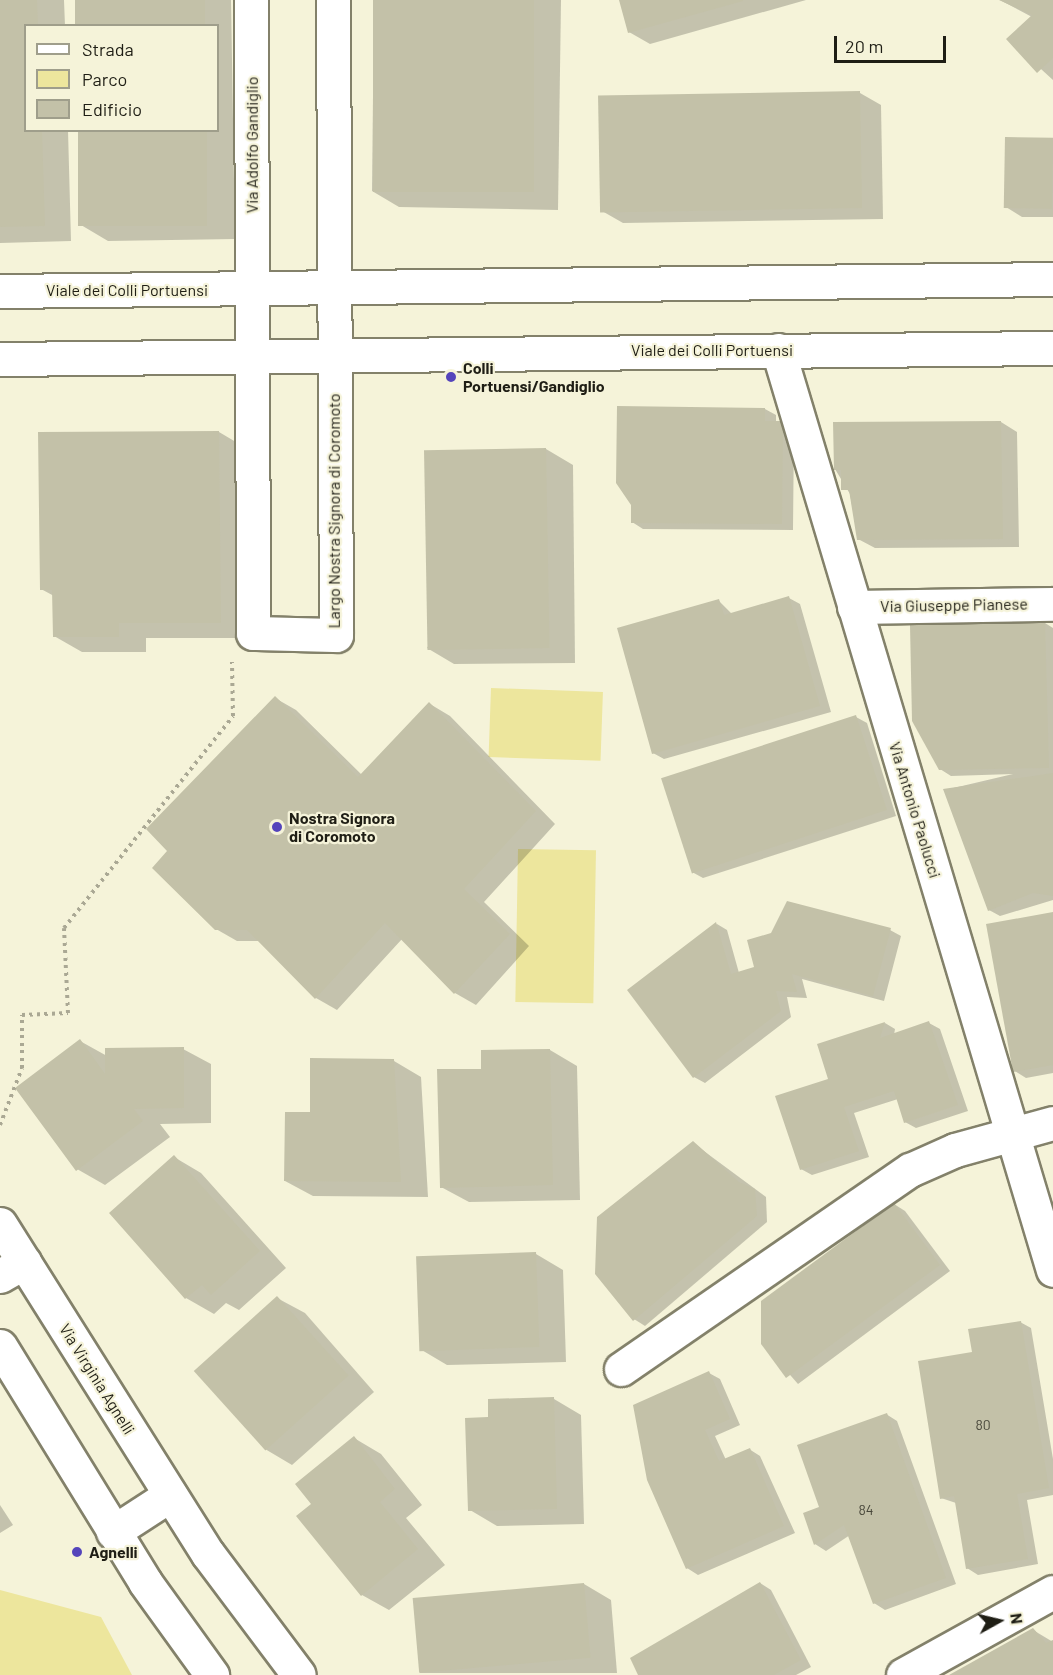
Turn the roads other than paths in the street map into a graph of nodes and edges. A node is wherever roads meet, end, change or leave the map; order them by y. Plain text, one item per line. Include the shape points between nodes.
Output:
1 (251, 0) edge
2 (333, 0) edge
3 (1053, 279) edge
4 (253, 289) junction
5 (335, 289) junction
6 (0, 291) edge
7 (1053, 348) edge
8 (778, 350) junction
9 (334, 352) junction
10 (253, 353) junction
11 (0, 359) edge
12 (1053, 604) edge
13 (854, 607) junction
14 (1053, 1124) edge
15 (1011, 1134) junction
16 (0, 1224) edge
17 (12, 1269) edge
18 (1053, 1270) edge
19 (0, 1346) edge
20 (621, 1369) dead end
21 (170, 1495) junction
22 (113, 1532) junction
23 (1053, 1592) edge
24 (212, 1675) edge
25 (299, 1675) edge
26 (903, 1675) edge

1 - 4 street, Via Adolfo Gandiglio
2 - 5 street
3 - 5 street, Viale dei Colli Portuensi
4 - 5 street, Viale dei Colli Portuensi
4 - 6 street, Viale dei Colli Portuensi
4 - 10 street
5 - 9 street
7 - 8 street, Viale dei Colli Portuensi
8 - 9 street, Viale dei Colli Portuensi
8 - 13 street, Via Antonio Paolucci
9 - 10 street, Viale dei Colli Portuensi
9 - 10 street, Largo Nostra Signora di Coromoto via 336,635 253,633
10 - 11 street, Viale dei Colli Portuensi
12 - 13 street, Via Giuseppe Pianese
13 - 15 street, Via Antonio Paolucci
14 - 15 street
15 - 18 street, Via Antonio Paolucci
15 - 20 street via 910,1170
16 - 17 street, Via Virginia Agnelli
17 - 21 street, Via Virginia Agnelli
19 - 22 street
21 - 22 street
21 - 25 street, Via Virginia Agnelli via 244,1607
22 - 24 street
23 - 26 street

